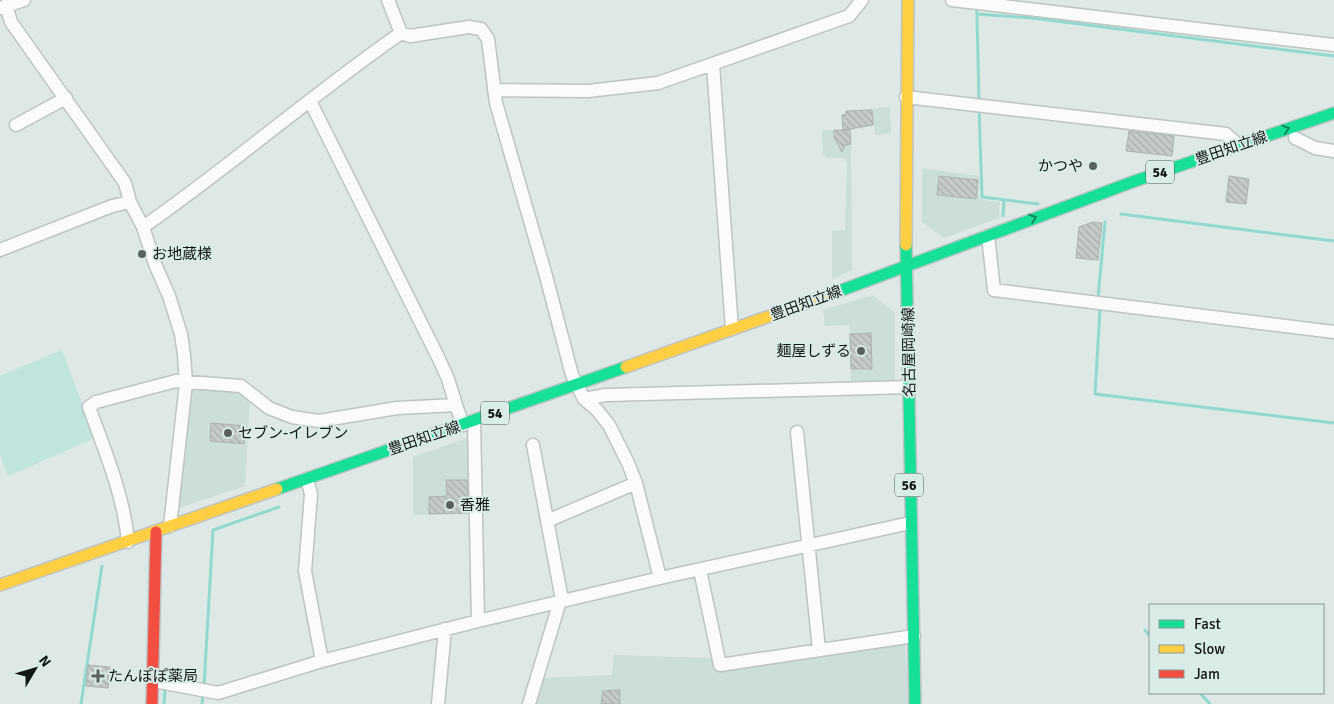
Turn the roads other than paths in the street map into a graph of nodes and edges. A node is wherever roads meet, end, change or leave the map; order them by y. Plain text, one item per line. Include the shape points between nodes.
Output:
1 (24, 0) edge
2 (388, 0) edge
3 (862, 0) edge
4 (908, 0) edge
5 (952, 0) edge
6 (969, 1) edge
7 (3, 6) edge
8 (401, 33) junction
9 (1334, 44) edge
10 (714, 65) junction
11 (494, 90) junction
12 (906, 97) junction
13 (66, 98) junction
14 (310, 102) junction
15 (1334, 113) edge
16 (16, 125) dead end
17 (1334, 125) edge
18 (1295, 138) junction
19 (1238, 145) junction
20 (1334, 150) edge
21 (1198, 172) dead end
22 (130, 202) junction
23 (1095, 209) dead end
24 (143, 227) junction
25 (988, 236) junction
26 (0, 250) edge
27 (908, 265) junction
28 (732, 329) junction
29 (1334, 332) edge
30 (186, 383) junction
31 (575, 384) junction
32 (910, 387) junction
33 (584, 399) junction
34 (456, 405) junction
35 (469, 423) junction
36 (797, 432) dead end
37 (534, 445) dead end
38 (307, 479) junction
39 (636, 483) junction
40 (547, 521) junction
41 (910, 523) junction
42 (170, 526) junction
43 (156, 532) junction
44 (128, 542) junction
45 (809, 546) junction
46 (700, 570) junction
47 (660, 578) junction
48 (0, 585) edge
49 (561, 600) junction
50 (478, 620) junction
51 (446, 629) junction
52 (914, 636) junction
53 (819, 650) junction
54 (322, 661) junction
55 (154, 681) junction
56 (152, 704) edge
57 (438, 704) edge
58 (529, 704) edge
59 (915, 704) edge

1 - 7 street
2 - 8 street
3 - 10 street via 848,16
4 - 12 main road, 名古屋岡崎線 / 56
5 - 6 street
6 - 9 street
7 - 13 street
8 - 11 street via 410,36 469,27 481,29 488,39
8 - 14 street via 340,75
10 - 11 street via 658,84 588,91
10 - 28 street
11 - 31 street
12 - 19 street via 1226,134
12 - 27 main road, 名古屋岡崎線 / 56
13 - 16 street
13 - 22 street via 125,183
14 - 24 street
14 - 34 street via 431,342
19 -> 15 main road, 豊田知立線 / 54
17 - 18 main road, 豊田知立線
18 - 20 street via 1315,148
18 - 21 main road, 豊田知立線
25 -> 19 main road, 豊田知立線 / 54
22 - 24 street
22 - 26 street
23 - 25 main road, 豊田知立線 / 54 via 1023,232
24 - 30 street via 181,334
25 - 27 main road, 豊田知立線 / 54
25 - 29 street via 994,290
27 - 28 main road, 豊田知立線 / 54
27 - 32 main road, 名古屋岡崎線 / 56
28 - 31 main road, 豊田知立線 / 54
30 - 34 street via 241,386 269,408 292,417 319,421 397,408
30 - 42 street
30 - 44 street via 176,381 96,402 90,407 113,476
31 - 33 street
31 - 35 main road, 豊田知立線 / 54
32 - 33 street via 615,395
32 - 41 main road, 名古屋岡崎線 / 56
33 - 39 street via 609,425
34 - 35 street
35 - 38 main road, 豊田知立線 / 54
35 - 50 street
36 - 45 street
37 - 40 street
38 - 42 main road, 豊田知立線 / 54
38 - 54 street via 311,494 305,571
39 - 40 street
39 - 47 street
40 - 49 street
41 - 45 street
41 - 52 main road, 名古屋岡崎線 / 56
42 - 43 main road, 豊田知立線 / 54
43 - 44 main road, 豊田知立線 / 54
43 - 55 main road via 152,629
44 - 48 main road, 豊田知立線 / 54
45 - 46 street
45 - 53 street
46 - 47 street
46 - 53 street via 720,665
47 - 49 street
49 - 50 street
49 - 58 street
50 - 51 street
51 - 54 street
51 - 57 street
52 - 53 street
52 - 59 main road, 名古屋岡崎線 / 56
54 - 55 street via 218,693
55 - 56 main road

